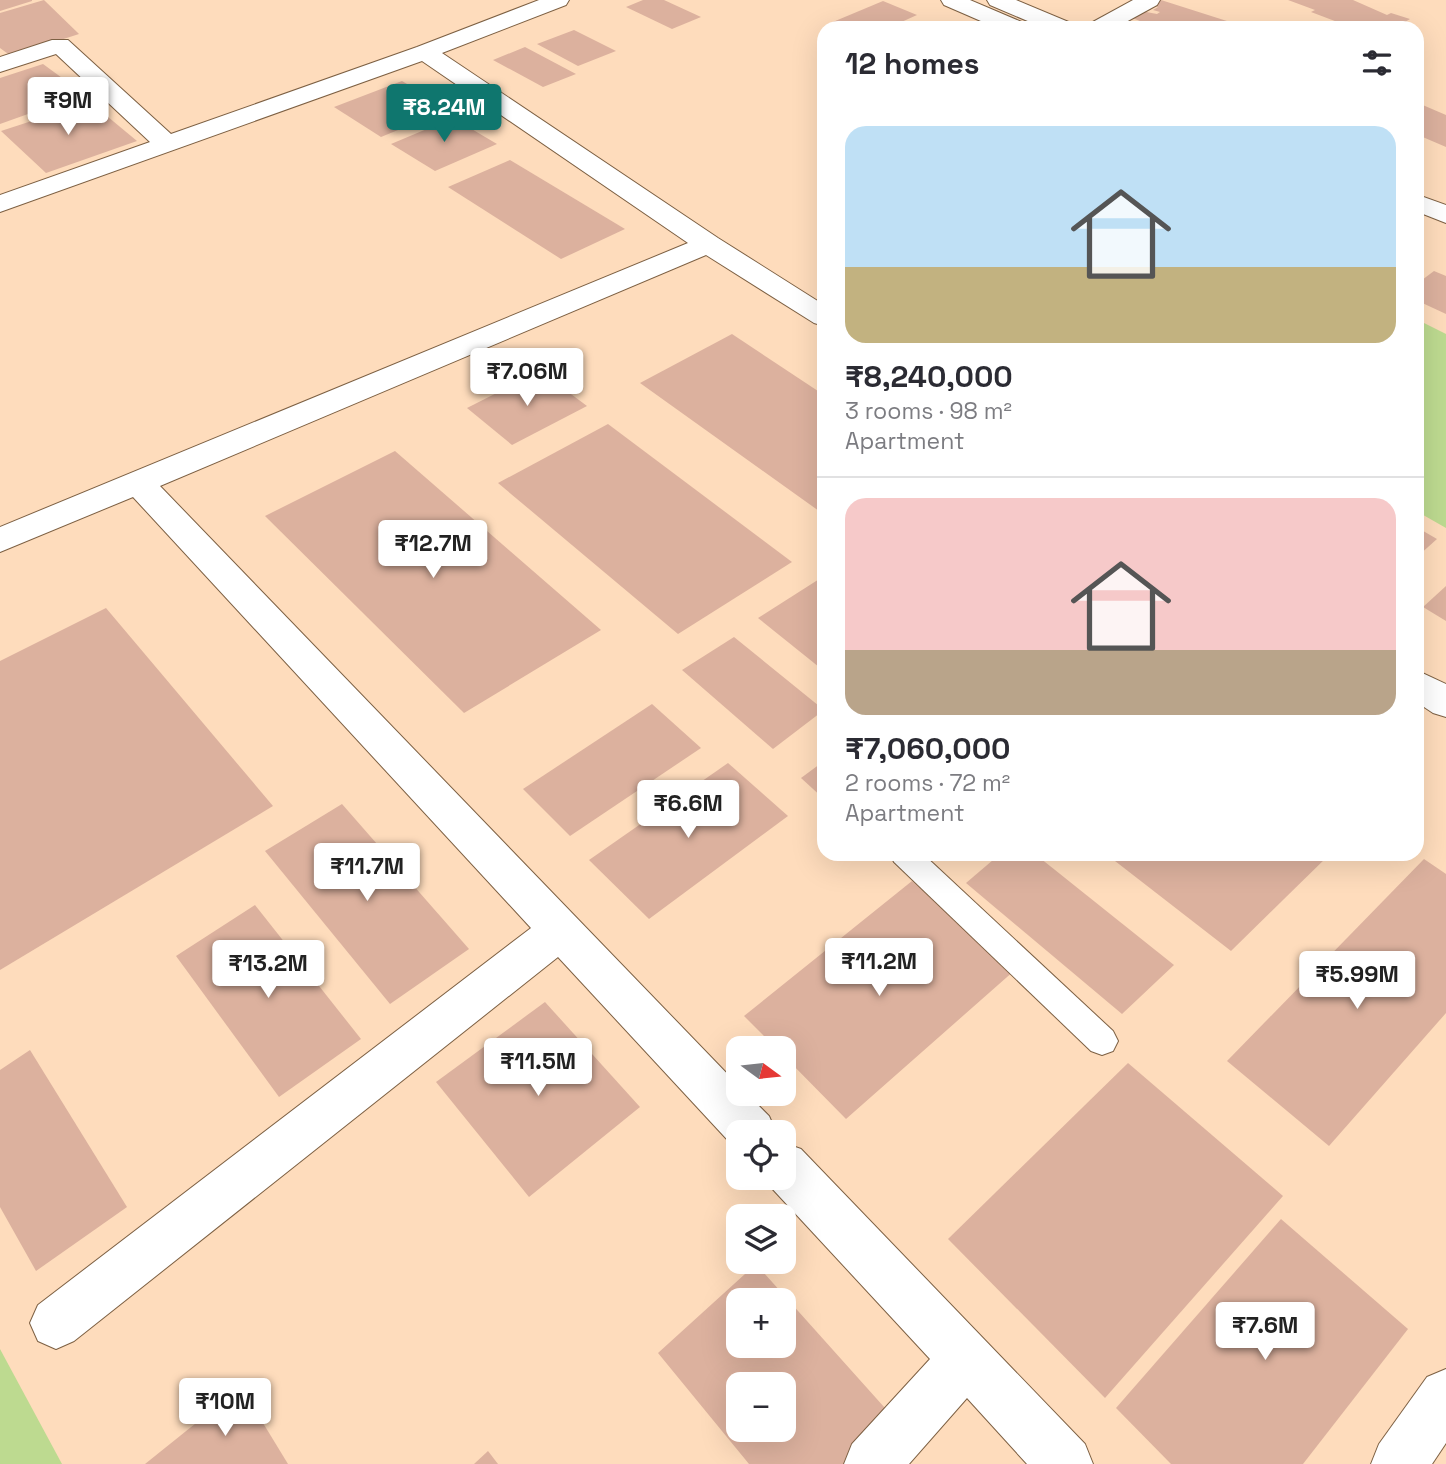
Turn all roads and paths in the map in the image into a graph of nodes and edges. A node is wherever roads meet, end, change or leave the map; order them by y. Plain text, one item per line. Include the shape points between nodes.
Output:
1 (558, 0) edge
2 (952, 0) edge
3 (998, 0) edge
4 (1139, 2) edge
5 (1000, 21) edge
6 (1047, 21) edge
7 (1110, 21) edge
8 (425, 52) junction
9 (0, 65) edge
10 (167, 144) junction
11 (1424, 183) edge
12 (1446, 192) edge
13 (0, 204) edge
14 (1424, 206) edge
15 (1446, 215) edge
16 (708, 244) junction
17 (817, 313) edge
18 (138, 483) junction
19 (0, 540) edge
20 (1424, 689) edge
21 (1446, 702) edge
22 (911, 861) edge
23 (561, 930) junction
24 (1102, 1041) dead end
25 (741, 1120) edge
26 (796, 1179) edge
27 (56, 1323) dead end
28 (966, 1359) junction
29 (1446, 1396) edge
30 (872, 1464) edge
31 (1065, 1464) edge
32 (1399, 1464) edge

1 - 8 street
2 - 5 street
3 - 6 street
4 - 7 street
8 - 10 street
8 - 16 street
9 - 10 street via 60,45
10 - 13 street
11 - 12 street
14 - 15 street
16 - 17 street
16 - 18 street
18 - 19 street
18 - 23 street
20 - 21 street
22 - 24 lane
23 - 25 street
23 - 27 street
26 - 28 street
28 - 30 street
28 - 31 street
29 - 32 street

